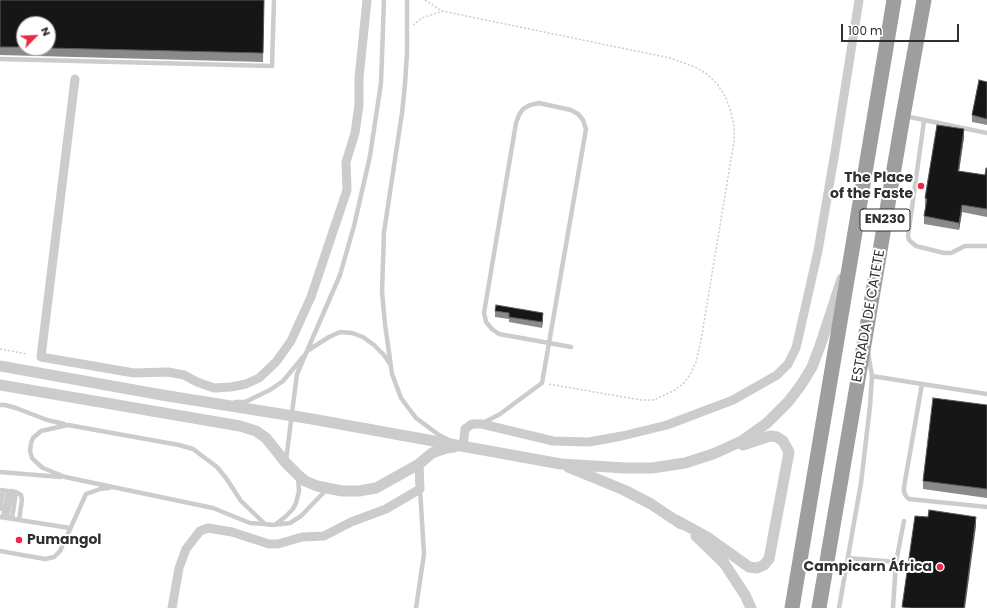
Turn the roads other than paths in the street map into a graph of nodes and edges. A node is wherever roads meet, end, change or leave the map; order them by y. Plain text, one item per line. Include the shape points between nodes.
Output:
1 (274, 0) edge
2 (367, 0) edge
3 (384, 0) edge
4 (407, 0) edge
5 (859, 0) edge
6 (894, 0) edge
7 (924, 0) edge
8 (0, 59) edge
9 (75, 79) dead end
10 (903, 116) junction
11 (924, 121) junction
12 (987, 133) edge
13 (855, 239) junction
14 (987, 246) edge
15 (866, 335) junction
16 (549, 343) junction
17 (572, 347) dead end
18 (306, 352) junction
19 (0, 366) edge
20 (391, 366) junction
21 (872, 376) junction
22 (922, 384) junction
23 (0, 385) edge
24 (987, 394) edge
25 (216, 403) junction
26 (0, 405) edge
27 (291, 415) junction
28 (482, 424) junction
29 (68, 425) junction
30 (463, 447) junction
31 (286, 463) junction
32 (685, 463) junction
33 (419, 464) junction
34 (560, 464) junction
35 (0, 472) edge
36 (298, 475) junction
37 (65, 477) junction
38 (114, 488) junction
39 (327, 488) junction
40 (420, 489) junction
41 (8, 491) edge
42 (987, 507) edge
43 (0, 509) edge
44 (5, 518) edge
45 (19, 520) junction
46 (676, 520) junction
47 (904, 521) dead end
48 (265, 524) junction
49 (273, 525) junction
50 (70, 528) junction
51 (0, 551) edge
52 (848, 558) junction
53 (896, 562) junction
54 (172, 608) edge
55 (416, 608) edge
56 (750, 608) edge
57 (792, 608) edge
58 (820, 608) edge
59 (839, 608) edge
60 (893, 608) edge

1 - 8 lane via 272,66
2 - 9 street via 359,78 359,105 355,133 346,162 347,190 311,297 291,340 276,362 259,378 246,384 214,388 184,375 168,372 134,373 41,357
3 - 18 lane via 381,83 370,156 340,274
4 - 20 lane via 407,53 402,113 384,232 382,292
5 - 28 street via 818,251 796,348 788,364 777,375 733,400 668,425 622,436 589,442 552,441
6 - 13 highway, ESTRADA DE CATETE / EN230
7 - 10 highway, ESTRADA DE CATETE / EN230
10 - 11 lane
10 - 15 highway, ESTRADA DE CATETE / EN230
11 - 12 lane
11 - 14 lane via 909,240 916,246 944,253 951,253 965,246
13 - 32 street via 812,367 793,396 767,424 742,442
13 - 57 highway, ESTRADA DE CATETE / EN230
15 - 21 lane
15 - 58 highway, ESTRADA DE CATETE / EN230
16 - 16 lane via 586,129 578,114 571,110 539,104 523,109 516,123 484,313 486,322 499,334
16 - 17 lane
16 - 28 lane via 542,384
18 - 20 lane via 340,332 352,333 374,345
18 - 25 lane via 292,372 270,390 245,402
18 - 27 lane via 297,374
19 - 25 street
20 - 30 lane via 401,398 416,418 439,435
21 - 22 lane
21 - 52 lane via 861,483
22 - 24 lane
22 - 42 lane via 904,487 906,496 909,499
23 - 31 street via 240,426 256,431 266,438
25 - 27 street
26 - 29 lane
27 - 30 street
27 - 31 lane
28 - 30 street via 472,424 465,429
29 - 37 lane via 41,431 33,438 30,450 36,463
29 - 48 lane via 179,445 193,450 217,467 241,501
30 - 33 street via 439,450
30 - 34 street
31 - 36 street
32 - 34 street via 652,468
32 - 46 street via 770,436 783,441 790,452 772,553 764,565 757,568 749,567 707,537
33 - 39 street via 376,488 342,491
33 - 40 street
34 - 46 street via 624,490
35 - 37 lane
36 - 39 street via 317,486
36 - 49 lane via 299,491 293,510
37 - 38 lane
38 - 48 lane via 213,508 250,523
38 - 50 lane via 86,494
39 - 49 lane via 301,516 290,523
40 - 54 street via 386,509 351,522 324,536 302,537 269,544 232,532 208,528 200,531 186,549 179,568
40 - 55 lane via 424,554
41 - 43 lane
41 - 44 lane
41 - 44 lane
41 - 45 lane via 21,495
44 - 45 lane
45 - 50 lane
46 - 56 street via 724,563 745,595
47 - 53 lane
48 - 49 lane
50 - 51 lane via 60,551 54,557
52 - 53 lane
52 - 59 lane
53 - 60 lane

